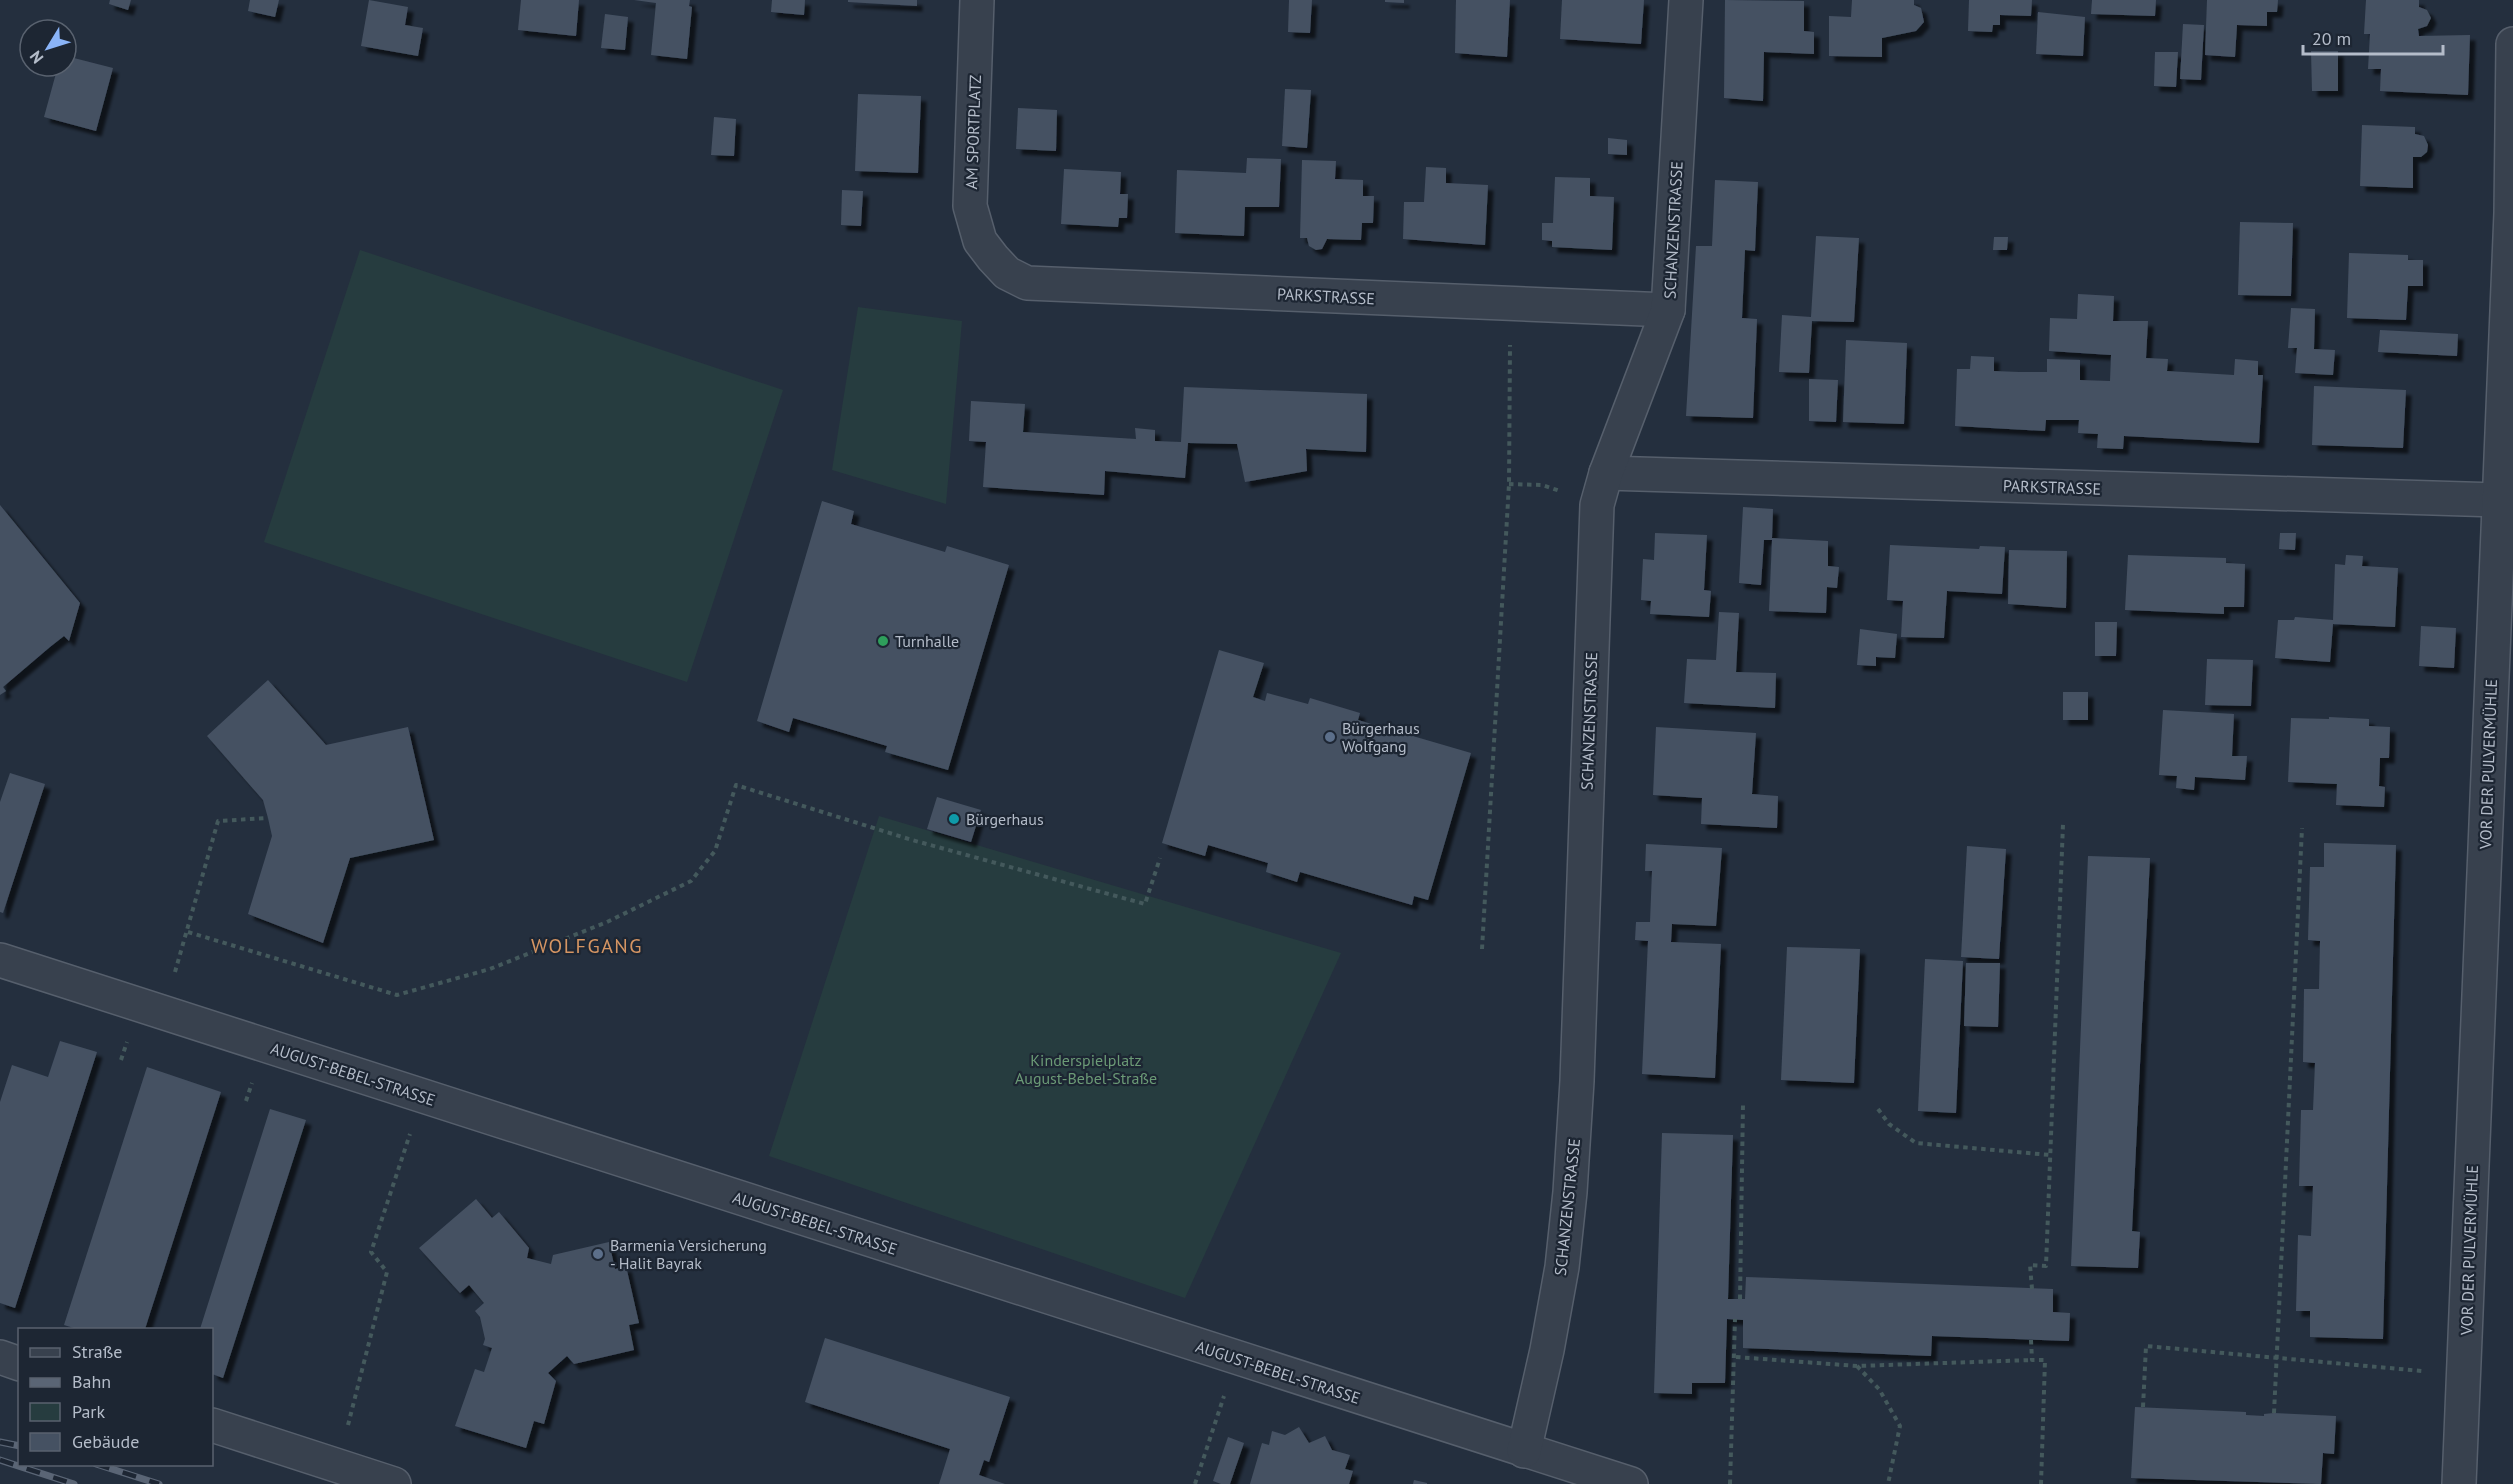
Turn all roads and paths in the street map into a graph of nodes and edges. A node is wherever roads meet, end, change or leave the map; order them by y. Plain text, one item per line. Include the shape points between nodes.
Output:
1 (977, 0) edge
2 (1686, 0) edge
3 (2513, 44) edge
4 (2513, 56) edge
5 (993, 258) joint
6 (1510, 304) junction
7 (1668, 309) junction
8 (1606, 473) junction
9 (1509, 484) junction
10 (2498, 500) junction
11 (1597, 504) junction
12 (268, 818) dead end
13 (2063, 824) dead end
14 (2302, 828) dead end
15 (1160, 858) dead end
16 (188, 932) junction
17 (1482, 949) dead end
18 (0, 960) edge
19 (163, 1013) junction
20 (423, 1097) junction
21 (1743, 1104) dead end
22 (1878, 1109) dead end
23 (2050, 1155) junction
24 (2032, 1289) dead end
25 (1740, 1299) dead end
26 (1735, 1319) dead end
27 (2031, 1340) dead end
28 (0, 1357) edge
29 (1736, 1357) junction
30 (2276, 1358) junction
31 (1237, 1359) junction
32 (2032, 1360) junction
33 (18, 1363) edge
34 (1857, 1366) junction
35 (2464, 1375) junction
36 (2143, 1407) dead end
37 (2274, 1413) dead end
38 (213, 1425) edge
39 (1524, 1451) junction
40 (338, 1466) junction
41 (394, 1484) edge
42 (1195, 1484) edge
43 (1631, 1484) edge
44 (1730, 1484) edge
45 (1888, 1484) edge
46 (2041, 1484) edge
47 (2459, 1484) edge

1 - 5 street, AM SPORTPLATZ via 970,206 980,240
2 - 7 street, SCHANZENSTRASSE
3 - 4 street, VOR DER PULVERMÜHLE
4 - 10 street, VOR DER PULVERMÜHLE via 2511,213
5 - 6 street, PARKSTRASSE via 1007,273 1027,283
6 - 7 street, PARKSTRASSE
6 - 9 path
7 - 8 street, SCHANZENSTRASSE
8 - 10 street, PARKSTRASSE
8 - 11 street, SCHANZENSTRASSE
9 - 11 path via 1542,485
9 - 17 path
10 - 35 street, VOR DER PULVERMÜHLE
11 - 39 street, SCHANZENSTRASSE via 1570,1192 1560,1277
12 - 16 path via 218,821
13 - 23 path
14 - 30 path
15 - 16 path via 1145,904 912,840 736,785 715,851 691,881 607,922 490,969 397,995
16 - 19 path
18 - 19 street, AUGUST-BEBEL-STRASSE
19 - 20 street, AUGUST-BEBEL-STRASSE
20 - 31 street, AUGUST-BEBEL-STRASSE
20 - 40 path via 371,1252 387,1272
21 - 25 path
22 - 23 path via 1888,1124 1916,1143
23 - 24 path via 2046,1266 2030,1265
26 - 29 path
27 - 32 path
28 - 33 street
29 - 34 path
29 - 44 path
30 - 35 path
30 - 36 path via 2146,1346
30 - 37 path
31 - 39 street, AUGUST-BEBEL-STRASSE
31 - 42 path
32 - 34 path
32 - 46 path via 2045,1360
34 - 45 path via 1879,1389 1900,1426
35 - 47 street, VOR DER PULVERMÜHLE
38 - 40 street
39 - 43 street, AUGUST-BEBEL-STRASSE
40 - 41 street

